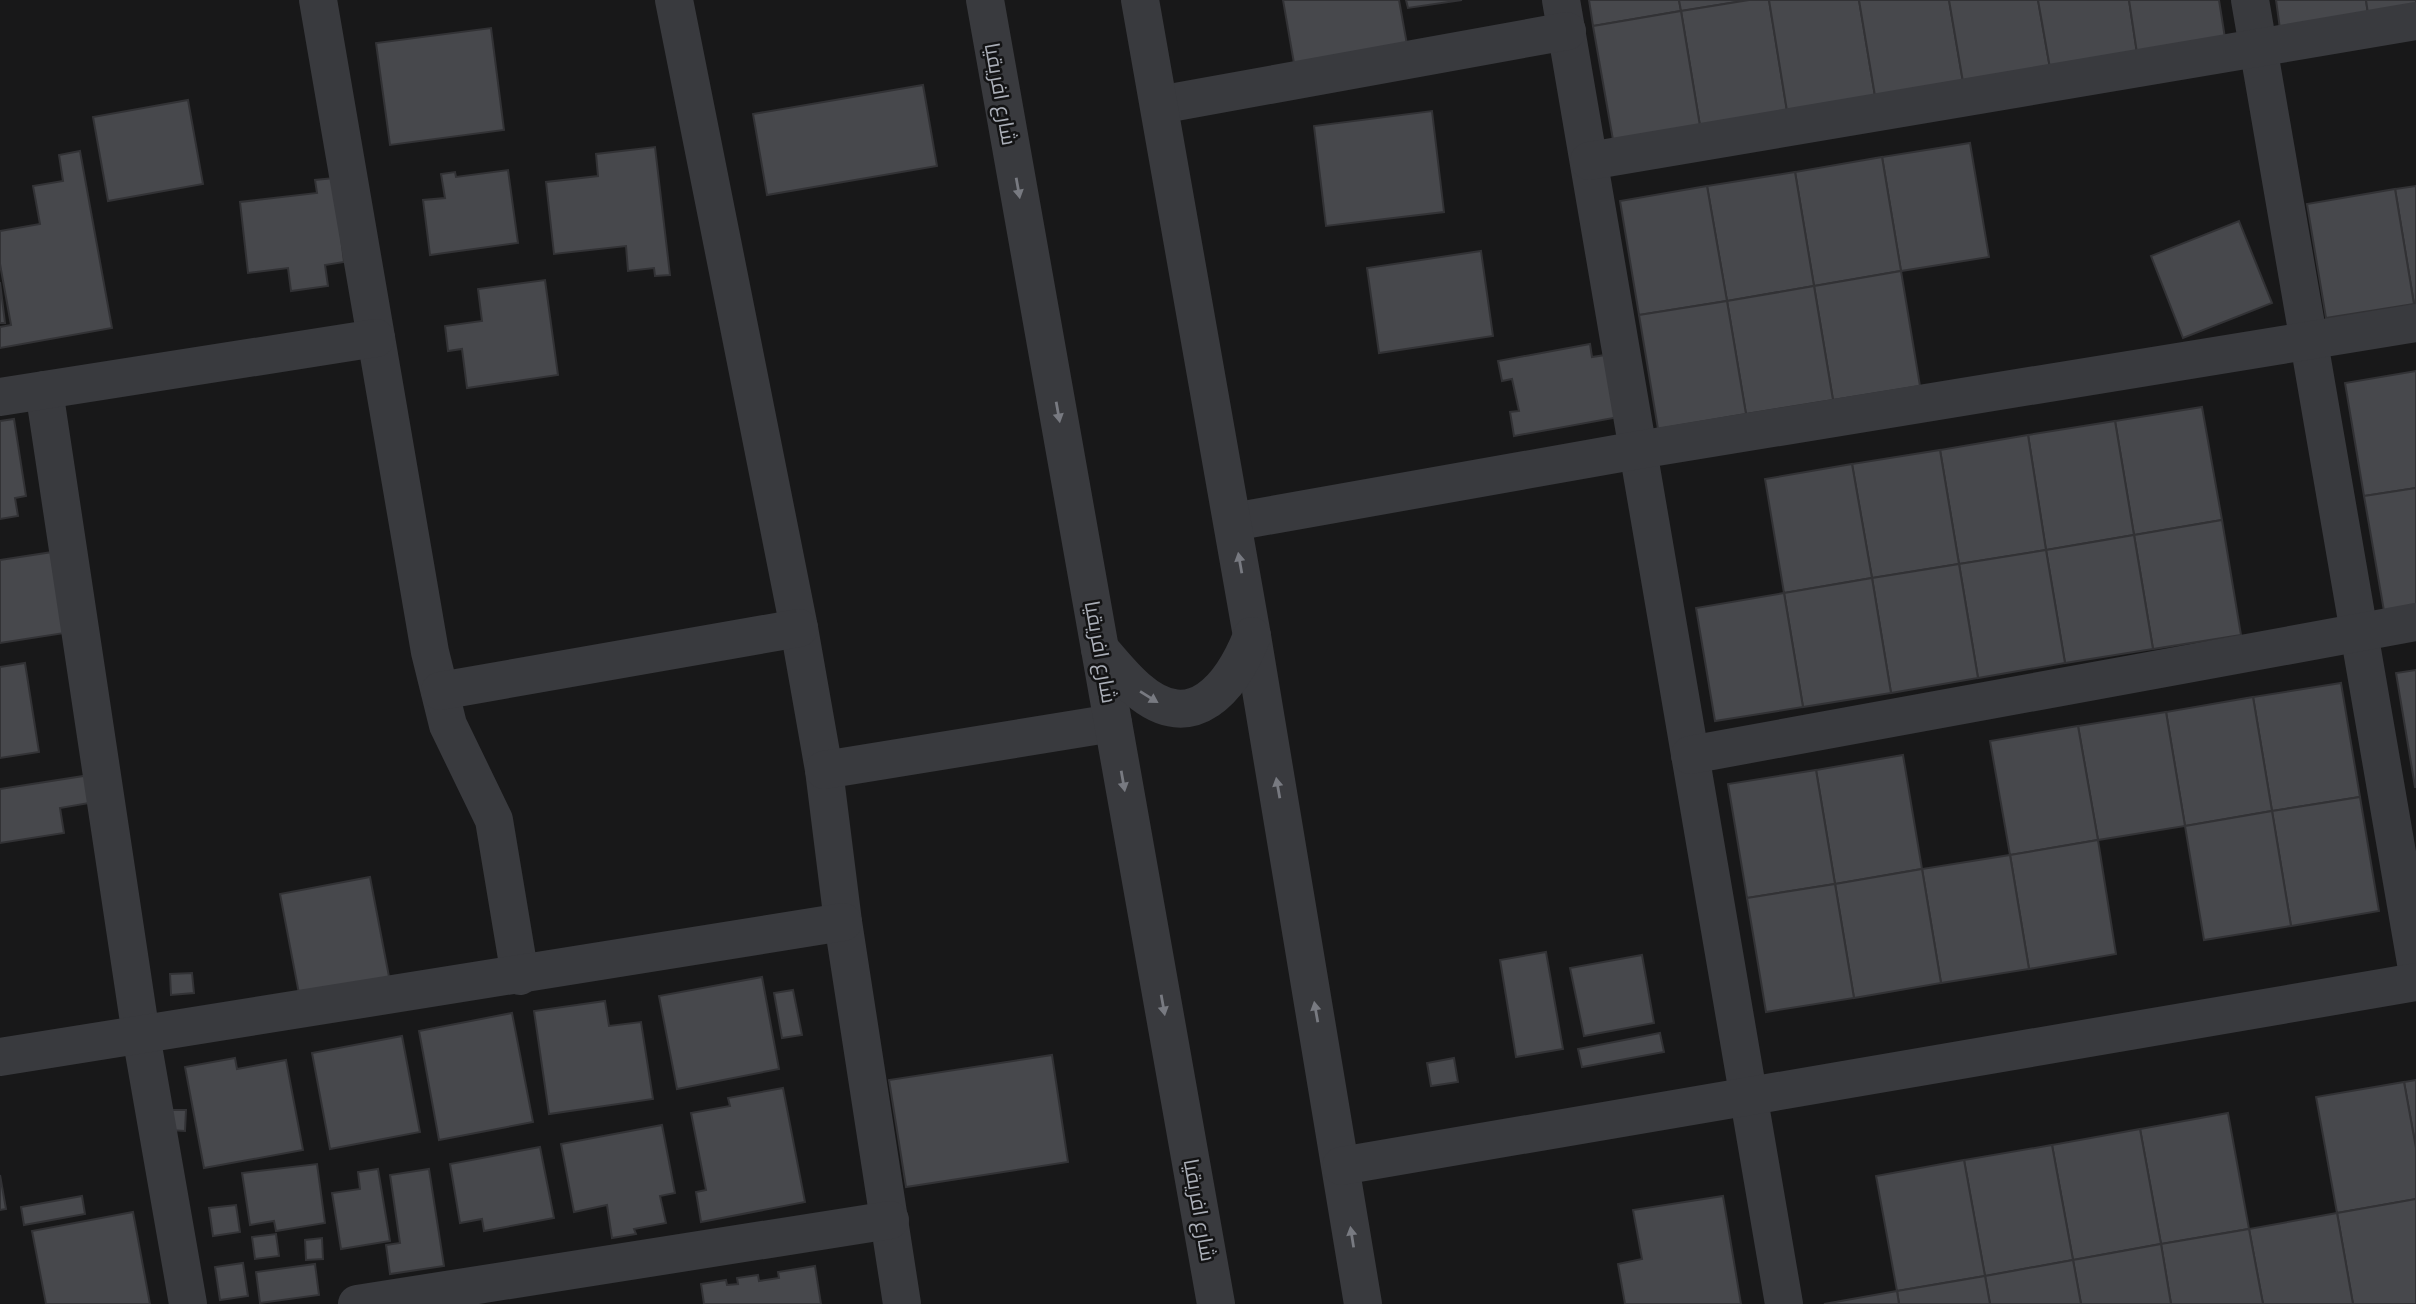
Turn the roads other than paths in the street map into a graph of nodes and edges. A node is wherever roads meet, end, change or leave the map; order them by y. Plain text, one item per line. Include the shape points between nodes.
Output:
1 (318, 0) edge
2 (674, 0) edge
3 (985, 0) edge
4 (1140, 0) edge
5 (2250, 0) edge
6 (1564, 16) edge
7 (2416, 21) edge
8 (2258, 47) junction
9 (1159, 105) junction
10 (1589, 161) junction
11 (2416, 323) edge
12 (376, 338) junction
13 (2308, 340) junction
14 (44, 390) junction
15 (0, 397) edge
16 (1638, 450) junction
17 (1233, 522) junction
18 (2416, 622) edge
19 (799, 628) junction
20 (2359, 633) junction
21 (1252, 636) junction
22 (1100, 649) junction
23 (440, 691) junction
24 (1113, 723) junction
25 (1690, 755) junction
26 (824, 770) junction
27 (843, 922) junction
28 (2416, 963) edge
29 (520, 976) junction
30 (2416, 982) edge
31 (141, 1035) junction
32 (0, 1057) edge
33 (1748, 1097) junction
34 (1341, 1166) junction
35 (890, 1220) junction
36 (188, 1304) edge
37 (357, 1304) edge
38 (902, 1304) edge
39 (1216, 1304) edge
40 (1363, 1304) edge
41 (1784, 1304) edge

1 - 12 street
2 - 19 street
3 -> 22 street, شارع افريقيا
4 - 9 street
5 - 8 street
6 - 9 street
6 - 10 street
7 - 8 street
8 - 10 street
8 - 13 street
9 - 17 street
10 - 16 street
11 - 13 street
12 - 14 street
12 - 23 street
13 - 16 street
13 - 20 street
14 - 15 street
14 - 31 street
16 - 17 street
16 - 25 street
21 -> 17 street
18 - 20 street
19 - 23 street
19 - 26 street
20 - 25 street
20 - 28 street
22 -> 21 street via 1136,689 1177,708 1196,706 1222,691 1240,667
34 -> 21 street
22 - 24 street, شارع افريقيا
23 - 29 street via 448,725 494,820
24 - 26 street
24 -> 39 street, شارع افريقيا
25 - 33 street
26 - 27 street
27 - 29 street
27 - 35 street
29 - 31 street
30 - 33 street
31 - 32 street
31 - 36 street
33 - 34 street
33 - 41 street
40 -> 34 street
35 - 37 street
35 - 38 street

